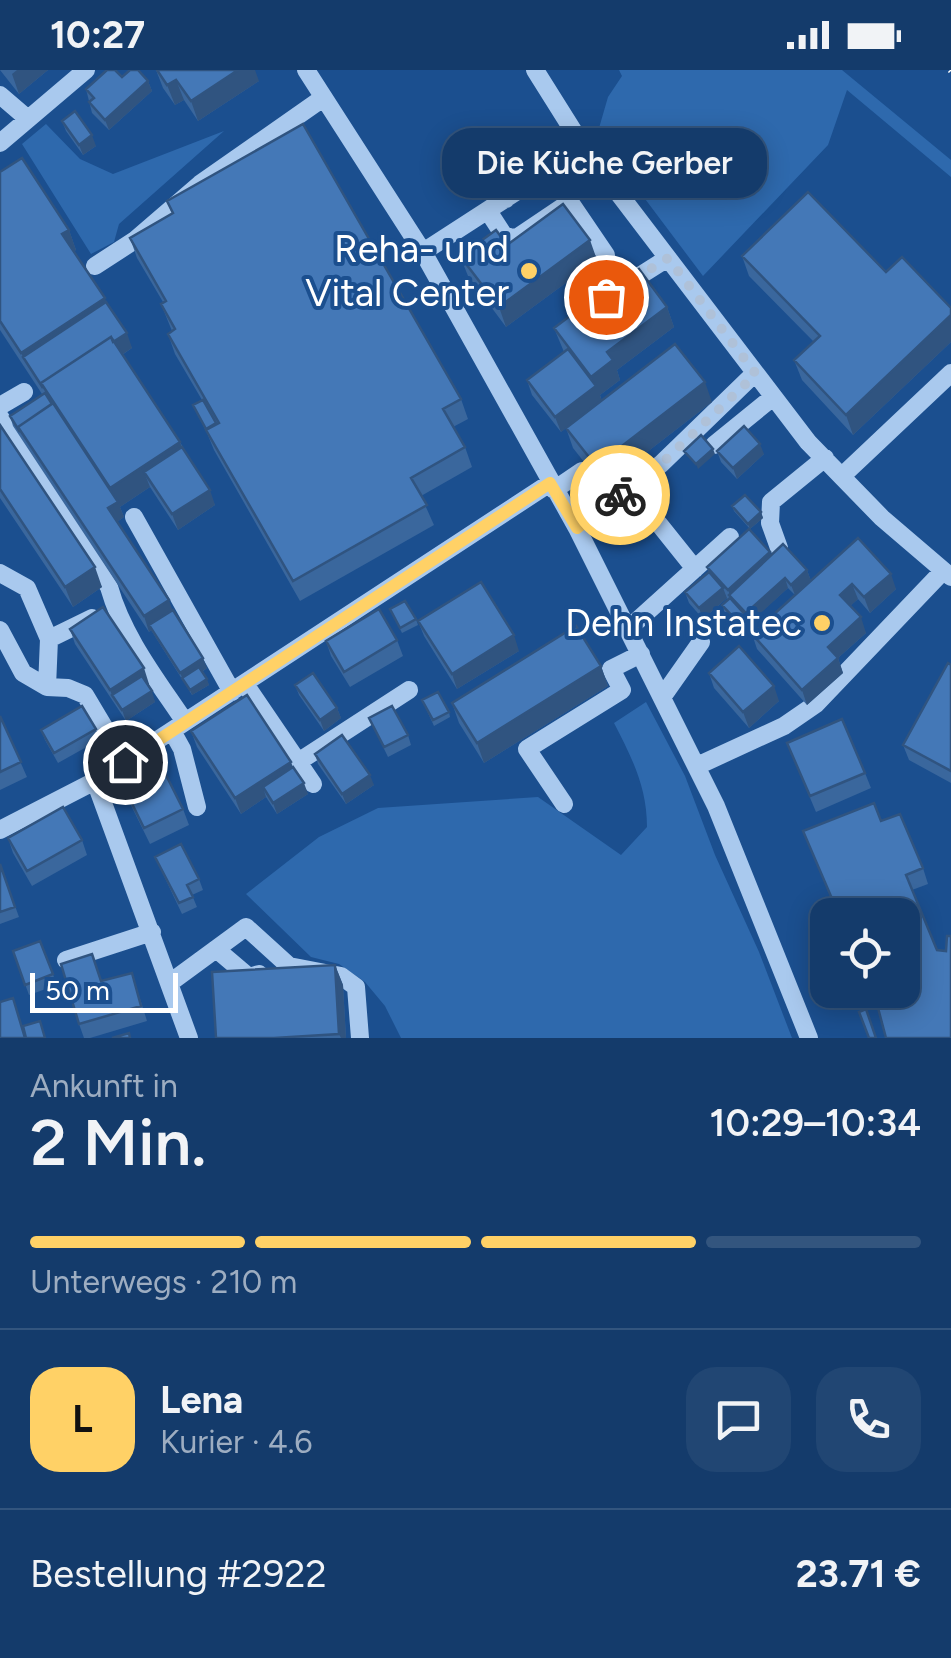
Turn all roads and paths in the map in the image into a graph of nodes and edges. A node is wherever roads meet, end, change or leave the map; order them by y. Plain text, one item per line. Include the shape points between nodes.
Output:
1 (86, 70) edge
2 (306, 70) edge
3 (535, 70) edge
4 (0, 96) edge
5 (323, 98) junction
6 (28, 119) junction
7 (0, 144) edge
8 (584, 148) junction
9 (476, 160) dead end
10 (506, 199) junction
11 (488, 211) junction
12 (424, 252) junction
13 (606, 255) dead end
14 (668, 258) junction
15 (95, 266) dead end
16 (606, 297) edge
17 (756, 374) junction
18 (951, 374) edge
19 (24, 392) dead end
20 (773, 397) junction
21 (0, 406) edge
22 (0, 417) edge
23 (714, 445) edge
24 (825, 458) junction
25 (582, 471) edge
26 (842, 476) junction
27 (552, 487) junction
28 (134, 517) dead end
29 (659, 524) dead end
30 (577, 528) junction
31 (730, 537) dead end
32 (779, 548) edge
33 (696, 569) junction
34 (0, 573) edge
35 (947, 574) edge
36 (115, 607) junction
37 (628, 629) junction
38 (0, 630) edge
39 (49, 638) junction
40 (701, 642) dead end
41 (641, 654) junction
42 (46, 686) junction
43 (238, 688) junction
44 (409, 690) dead end
45 (662, 696) junction
46 (178, 727) junction
47 (125, 762) junction
48 (298, 762) junction
49 (697, 766) junction
50 (96, 781) junction
51 (313, 784) dead end
52 (564, 804) dead end
53 (198, 807) dead end
54 (0, 830) edge
55 (152, 932) junction
56 (216, 949) junction
57 (66, 960) edge
58 (289, 966) junction
59 (171, 982) junction
60 (189, 1038) edge
61 (360, 1038) edge
62 (809, 1038) edge

1 - 6 street via 50,109
2 - 5 street
3 - 8 street
4 - 6 street
5 - 12 street
5 - 15 street
6 - 7 street
8 - 10 street
8 - 14 street
9 - 10 street
10 - 11 street
11 - 12 street
11 - 13 street via 510,238 570,202
12 - 27 street
14 - 16 street
14 - 17 street
17 - 20 street
17 - 30 street via 661,464
18 - 26 street
19 - 21 street
20 - 23 street
20 - 24 street
22 - 36 street via 110,587
24 - 26 street
24 - 32 street via 771,502
25 - 27 street
26 - 35 street
27 - 30 street
27 - 43 street
28 - 43 street
29 - 33 street
30 - 37 street
31 - 33 street
33 - 37 street
34 - 39 street via 27,588
35 - 49 street via 816,704
36 - 39 street
36 - 46 street
37 - 41 street
38 - 42 street via 23,673
39 - 42 street
40 - 45 street
41 - 45 street
41 - 52 street via 610,669 622,690 527,749
42 - 47 street via 85,695
43 - 46 street
43 - 48 street
44 - 48 street
45 - 49 street
46 - 47 street
46 - 53 street
47 - 50 street
48 - 51 street
49 - 62 street
50 - 54 street
50 - 55 street
55 - 57 street
55 - 59 street
56 - 58 street via 248,978
56 - 58 street via 246,927
56 - 59 street
58 - 61 street via 341,976 356,987
59 - 60 street

